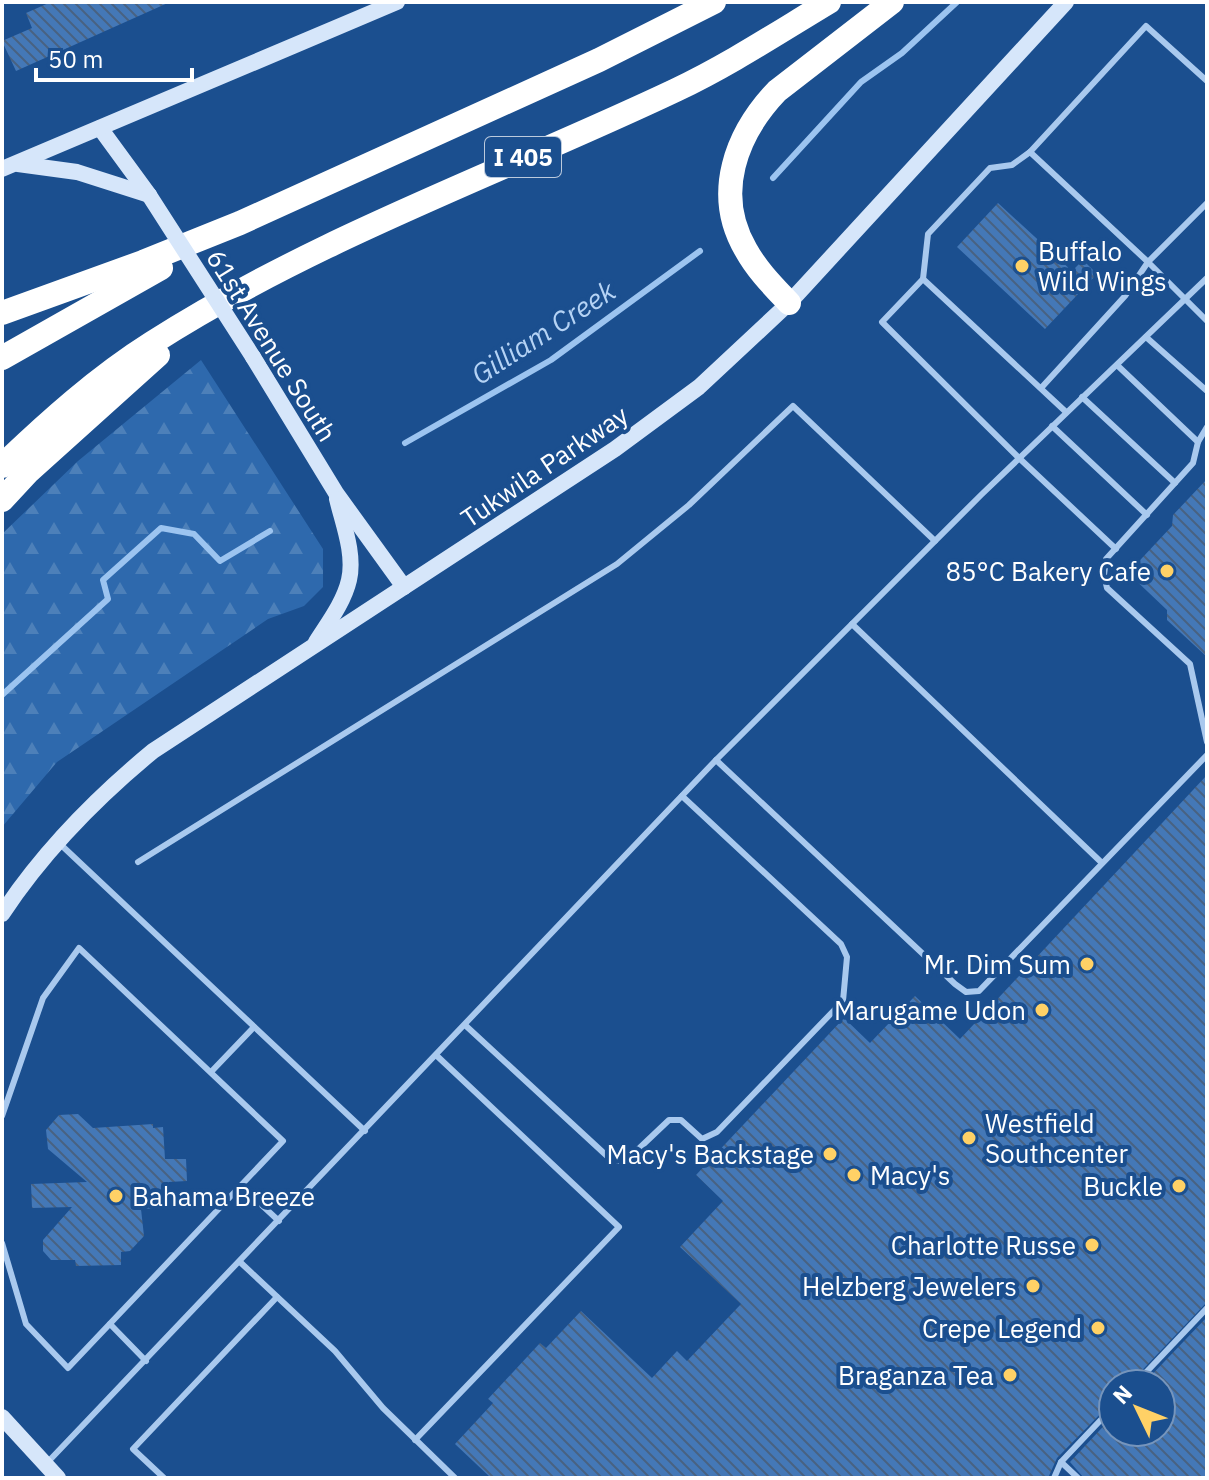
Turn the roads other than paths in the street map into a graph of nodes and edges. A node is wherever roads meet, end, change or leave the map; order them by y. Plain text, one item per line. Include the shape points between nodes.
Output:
1 (397, 2) edge
2 (714, 2) edge
3 (829, 2) edge
4 (892, 2) edge
5 (1066, 2) edge
6 (1207, 81) edge
7 (100, 128) junction
8 (1030, 152) junction
9 (9, 166) edge
10 (149, 195) junction
11 (1207, 203) edge
12 (240, 223) junction
13 (143, 262) junction
14 (1148, 262) junction
15 (1207, 278) edge
16 (923, 279) junction
17 (1185, 298) junction
18 (789, 303) junction
19 (213, 305) junction
20 (2, 313) edge
21 (1207, 321) edge
22 (2, 327) edge
23 (1146, 337) junction
24 (2, 358) edge
25 (1117, 365) junction
26 (1042, 387) junction
27 (1207, 391) edge
28 (1082, 397) junction
29 (1066, 412) junction
30 (1052, 426) junction
31 (1207, 427) edge
32 (1198, 442) junction
33 (1019, 458) junction
34 (2, 466) edge
35 (1175, 483) junction
36 (336, 493) junction
37 (2, 500) edge
38 (1147, 515) junction
39 (935, 541) junction
40 (1116, 549) junction
41 (404, 587) junction
42 (852, 624) junction
43 (312, 647) junction
44 (1207, 742) edge
45 (1207, 755) edge
46 (716, 760) junction
47 (682, 796) junction
48 (58, 842) junction
49 (138, 862) dead end
50 (1102, 863) junction
51 (2, 914) edge
52 (465, 1025) junction
53 (254, 1027) junction
54 (436, 1055) junction
55 (211, 1072) junction
56 (2, 1116) edge
57 (365, 1131) junction
58 (241, 1186) junction
59 (279, 1221) junction
60 (2, 1243) edge
61 (240, 1262) junction
62 (277, 1297) junction
63 (1207, 1308) edge
64 (110, 1324) junction
65 (146, 1361) junction
66 (1150, 1368) edge
67 (2, 1417) edge
68 (1097, 1424) edge
69 (415, 1440) junction
70 (1061, 1462) junction
71 (46, 1465) junction
72 (58, 1478) edge
73 (164, 1478) edge
74 (455, 1478) edge
75 (1054, 1478) edge
76 (1078, 1478) edge

1 - 7 main road
2 - 12 highway, I 405
3 - 19 highway, I 405 via 679,88 413,206
4 - 18 highway via 777,91 744,132 736,153 730,194 733,221 758,269
5 - 18 main road, Tukwila Parkway
6 - 8 lane via 1146,26
7 - 9 main road
7 - 10 main road, 61st Avenue South
8 - 14 lane
8 - 16 lane via 1012,165 990,168 928,234
9 - 10 main road via 77,172
10 - 36 main road, 61st Avenue South, bridge
11 - 14 lane
12 - 13 highway, I 405
12 - 24 highway
13 - 20 highway
13 - 22 highway, I 405
14 - 17 lane
14 - 26 lane via 1125,296
15 - 17 lane
16 - 26 lane
16 - 33 lane via 882,322
17 - 21 lane
17 - 23 lane
18 - 41 main road, Tukwila Parkway via 662,417
19 - 34 highway, I 405 via 104,378
19 - 37 highway
23 - 25 lane
23 - 27 lane
25 - 28 lane
25 - 32 lane
26 - 29 lane
28 - 29 lane
28 - 35 lane
29 - 30 lane
30 - 33 lane
30 - 38 lane
31 - 32 lane
32 - 35 lane via 1193,463
33 - 39 lane
33 - 40 lane
35 - 38 lane
36 - 41 main road, 61st Avenue South
36 - 43 main road via 350,556 349,580
38 - 40 lane
39 - 42 lane
39 - 49 lane via 793,406 617,564
40 - 44 lane via 1106,559 1107,588 1190,664
41 - 43 main road, Tukwila Parkway
42 - 46 lane
42 - 50 lane
43 - 48 main road, Tukwila Parkway via 153,751
45 - 50 lane
46 - 47 lane
46 - 50 lane via 966,992 979,991
47 - 52 lane
47 - 52 lane via 841,944 847,957 843,1001 717,1132 702,1139 681,1120 669,1120 619,1161 607,1156
48 - 51 main road, Tukwila Parkway
48 - 53 lane
52 - 54 lane
53 - 55 lane
53 - 57 lane
54 - 57 lane
54 - 69 lane via 619,1227
55 - 56 lane via 79,948 43,998
55 - 58 lane via 283,1141
57 - 59 lane
58 - 59 lane
58 - 64 lane
59 - 61 lane
60 - 64 lane via 26,1324 68,1368
61 - 62 lane
61 - 65 lane
62 - 69 lane via 335,1351
62 - 73 lane via 133,1449
63 - 66 lane
64 - 65 lane
65 - 71 lane
67 - 71 main road
68 - 70 lane
69 - 74 lane
70 - 75 lane
70 - 76 lane
71 - 72 main road

